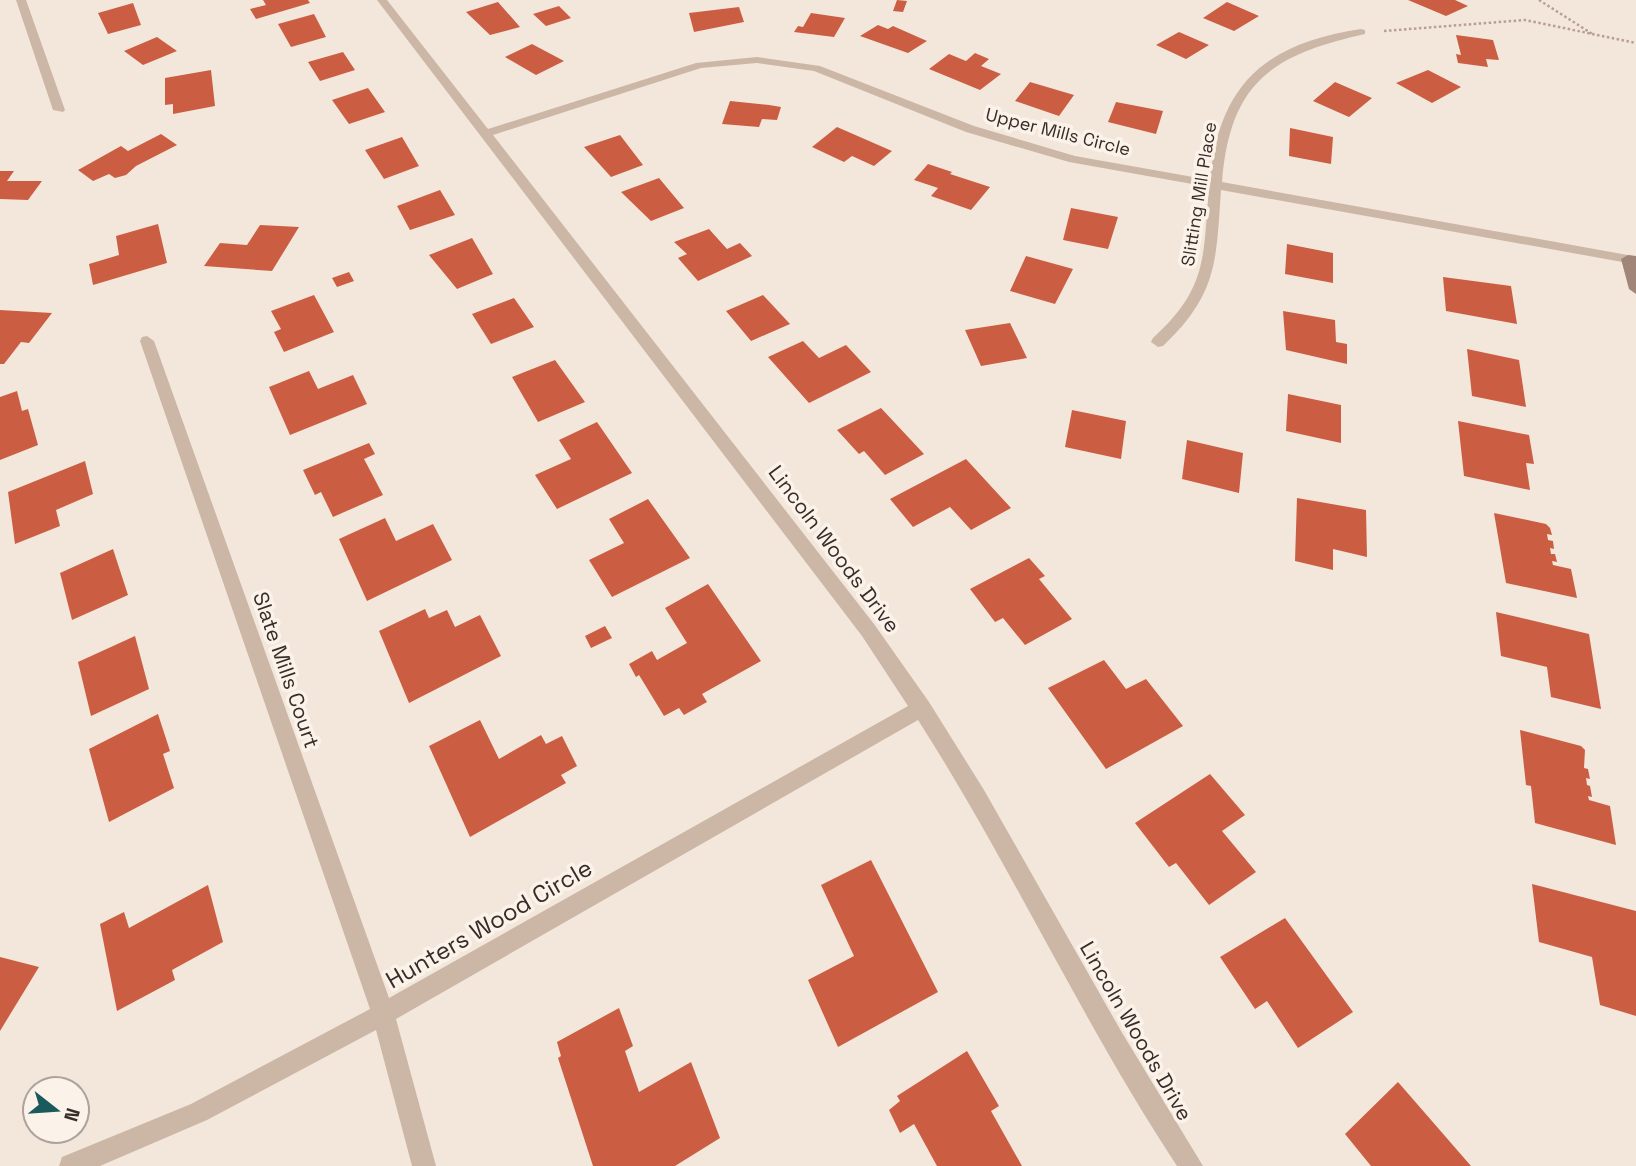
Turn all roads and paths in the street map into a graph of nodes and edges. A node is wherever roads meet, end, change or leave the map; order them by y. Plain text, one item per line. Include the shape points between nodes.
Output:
1 (22, 0) edge
2 (382, 0) edge
3 (1539, 0) edge
4 (1361, 32) joint
5 (1595, 35) junction
6 (1636, 43) edge
7 (60, 110) dead end
8 (486, 133) junction
9 (1215, 186) junction
10 (1632, 260) edge
11 (1636, 289) edge
12 (147, 341) dead end
13 (1158, 342) dead end
14 (922, 708) junction
15 (383, 1014) junction
16 (71, 1166) edge
17 (424, 1166) edge
18 (1191, 1166) edge

1 - 7 street
2 - 8 street, Lincoln Woods Drive
3 - 5 path
4 - 5 path via 1525,20
4 - 9 street, Slitting Mill Place via 1311,42 1288,54 1247,88 1230,112
5 - 6 path
8 - 9 street, Upper Mills Circle via 700,65 788,62 846,78 1015,144
8 - 14 street, Lincoln Woods Drive via 868,630
9 - 10 street, Upper Mills Circle
9 - 13 street, Slitting Mill Place via 1207,268 1200,291 1187,315
10 - 11 street
12 - 15 street, Slate Mills Court
14 - 15 street, Hunters Wood Circle
14 - 18 street, Lincoln Woods Drive
15 - 16 street, Hunters Wood Circle via 199,1112
15 - 17 street, Slate Mills Court

